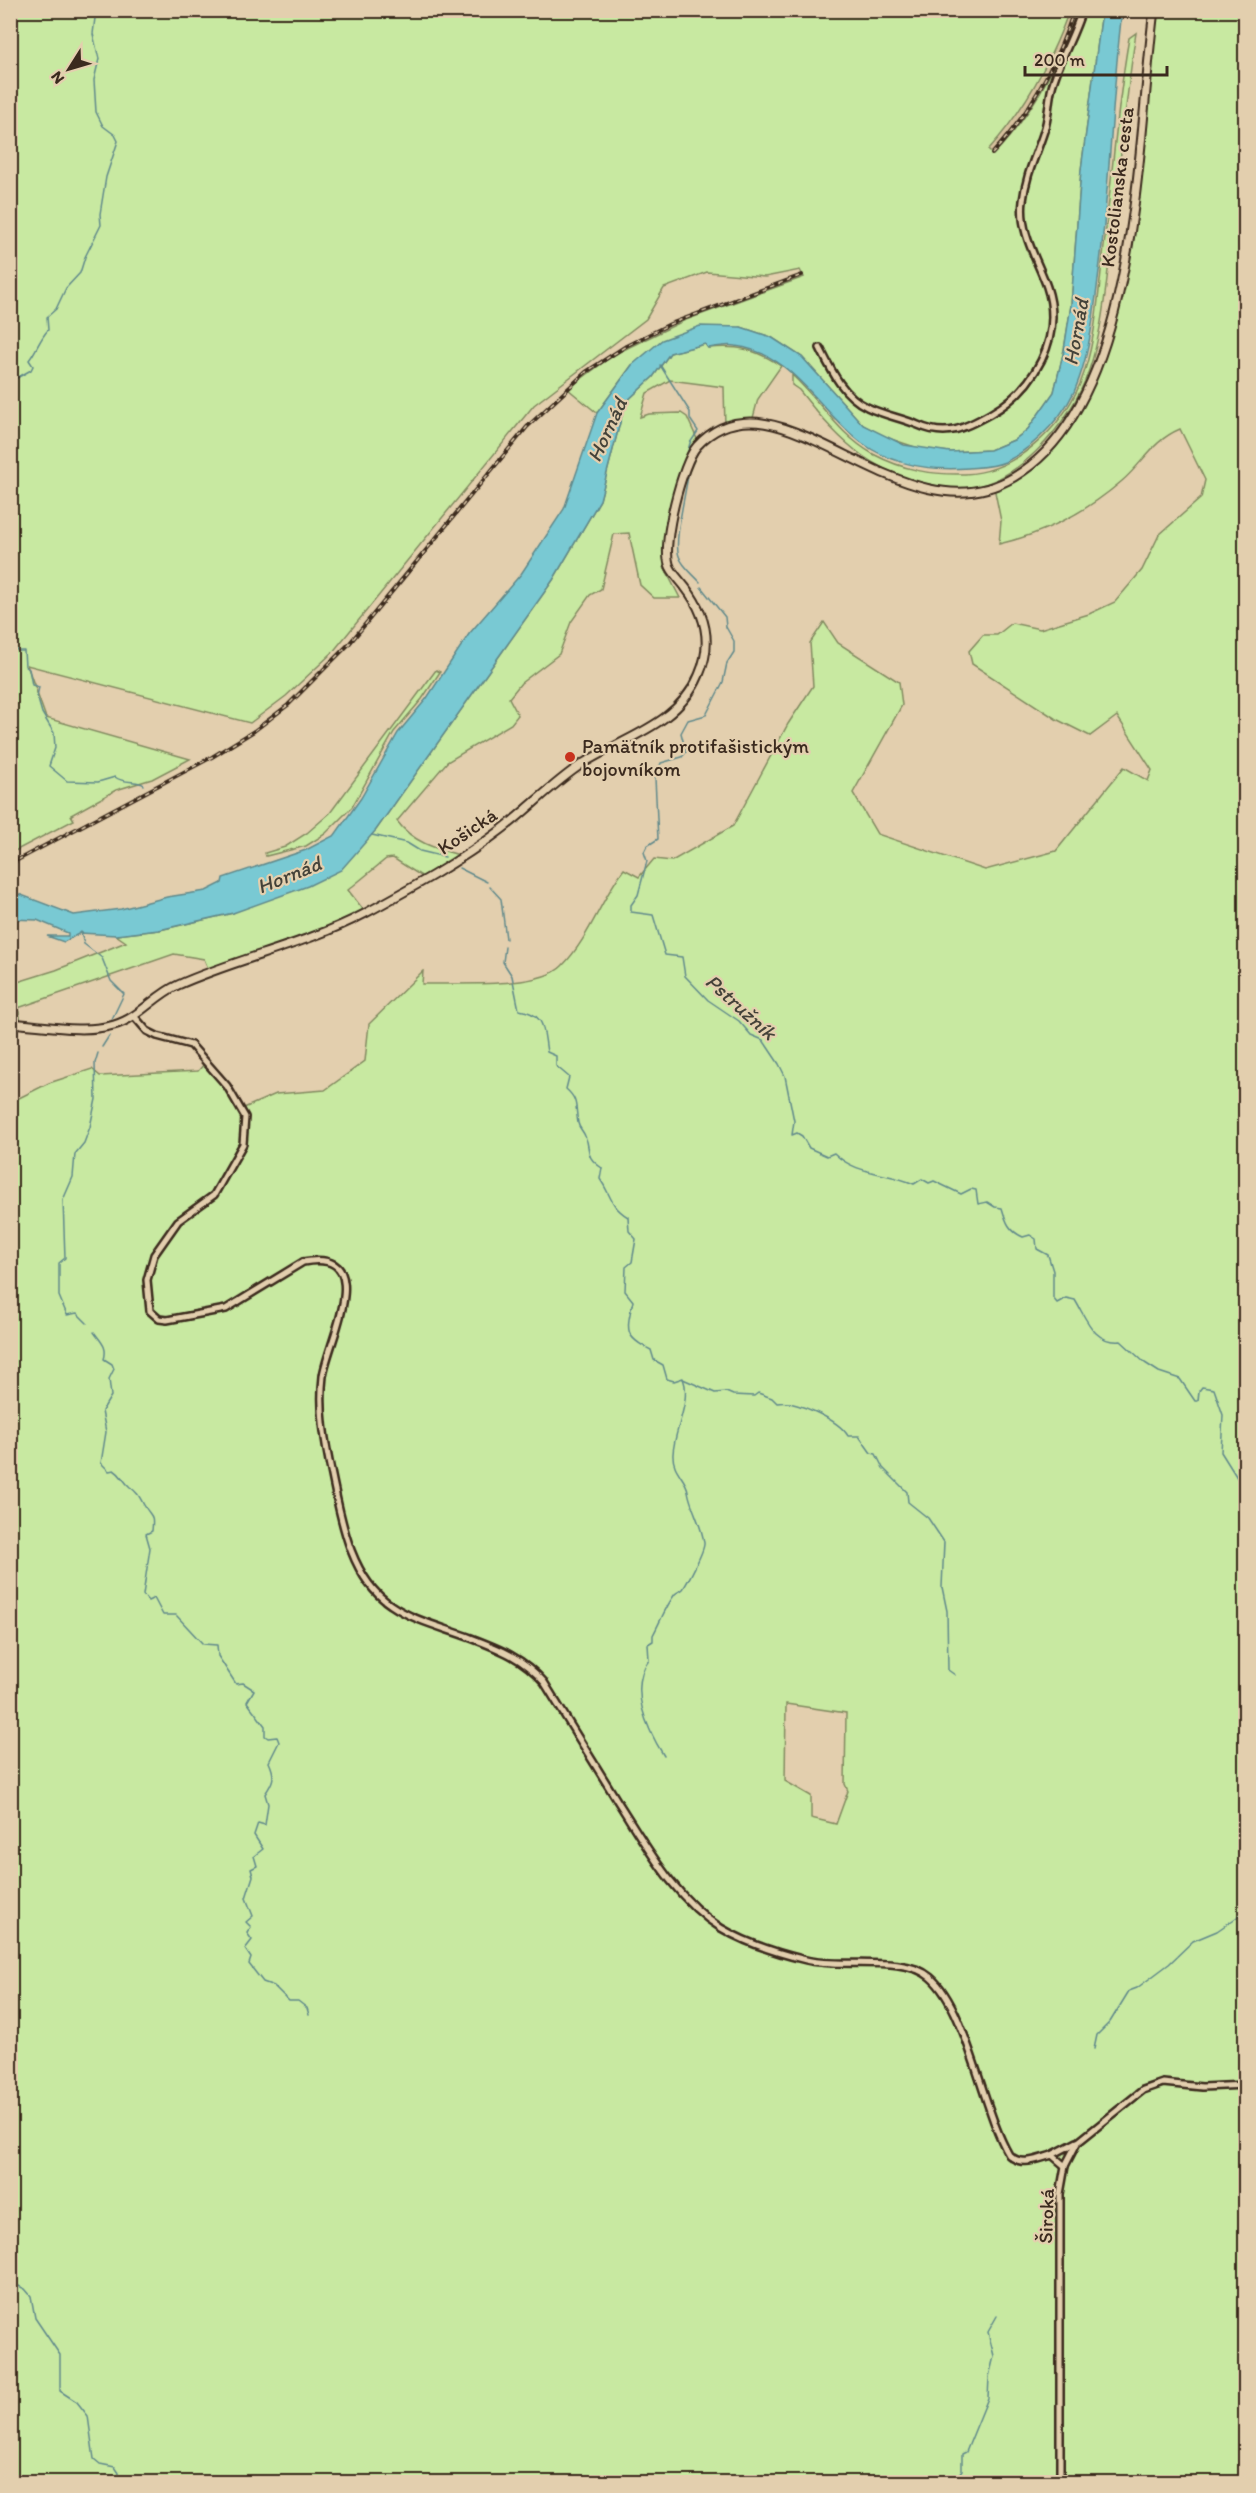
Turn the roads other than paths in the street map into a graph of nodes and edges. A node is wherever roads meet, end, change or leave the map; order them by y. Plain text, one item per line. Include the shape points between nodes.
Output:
1 (1082, 10) edge
2 (1154, 10) edge
3 (819, 348) dead end
4 (687, 463) joint
5 (134, 1016) junction
6 (10, 1023) edge
7 (1245, 2085) edge
8 (1079, 2141) junction
9 (1052, 2155) junction
10 (1065, 2166) junction
11 (1063, 2482) edge

1 - 3 street via 1052,85 1046,128 1030,164 1023,199 1025,230 1051,310 1047,348 1026,386 1006,405 973,423 956,432 940,432 862,405 834,376
2 - 4 street, Kostolianska cesta via 1129,242 1121,283 1091,387 1067,426 1023,472 994,487 973,492 938,491 880,473 782,425 746,422 712,434
4 - 5 street, Košická via 670,527 668,562 694,598 708,635 706,654 692,690 677,710 572,771 500,831 449,864 337,927 170,988
5 - 6 street, Košická via 112,1026 79,1028
5 - 9 street via 147,1031 191,1045 227,1086 245,1117 243,1144 214,1195 178,1221 154,1255 147,1280 150,1311 167,1320 226,1309 283,1272 310,1260 332,1263 341,1273 346,1299 323,1376 324,1437 356,1562 377,1594 392,1606 497,1648 531,1668 544,1682 671,1881 721,1928 784,1955 836,1965 907,1966 931,1978 954,2014 1009,2155 1028,2162
7 - 8 street, Široká via 1153,2085
8 - 9 street
8 - 10 street, Široká
9 - 10 street
10 - 11 street, Široká via 1060,2194

